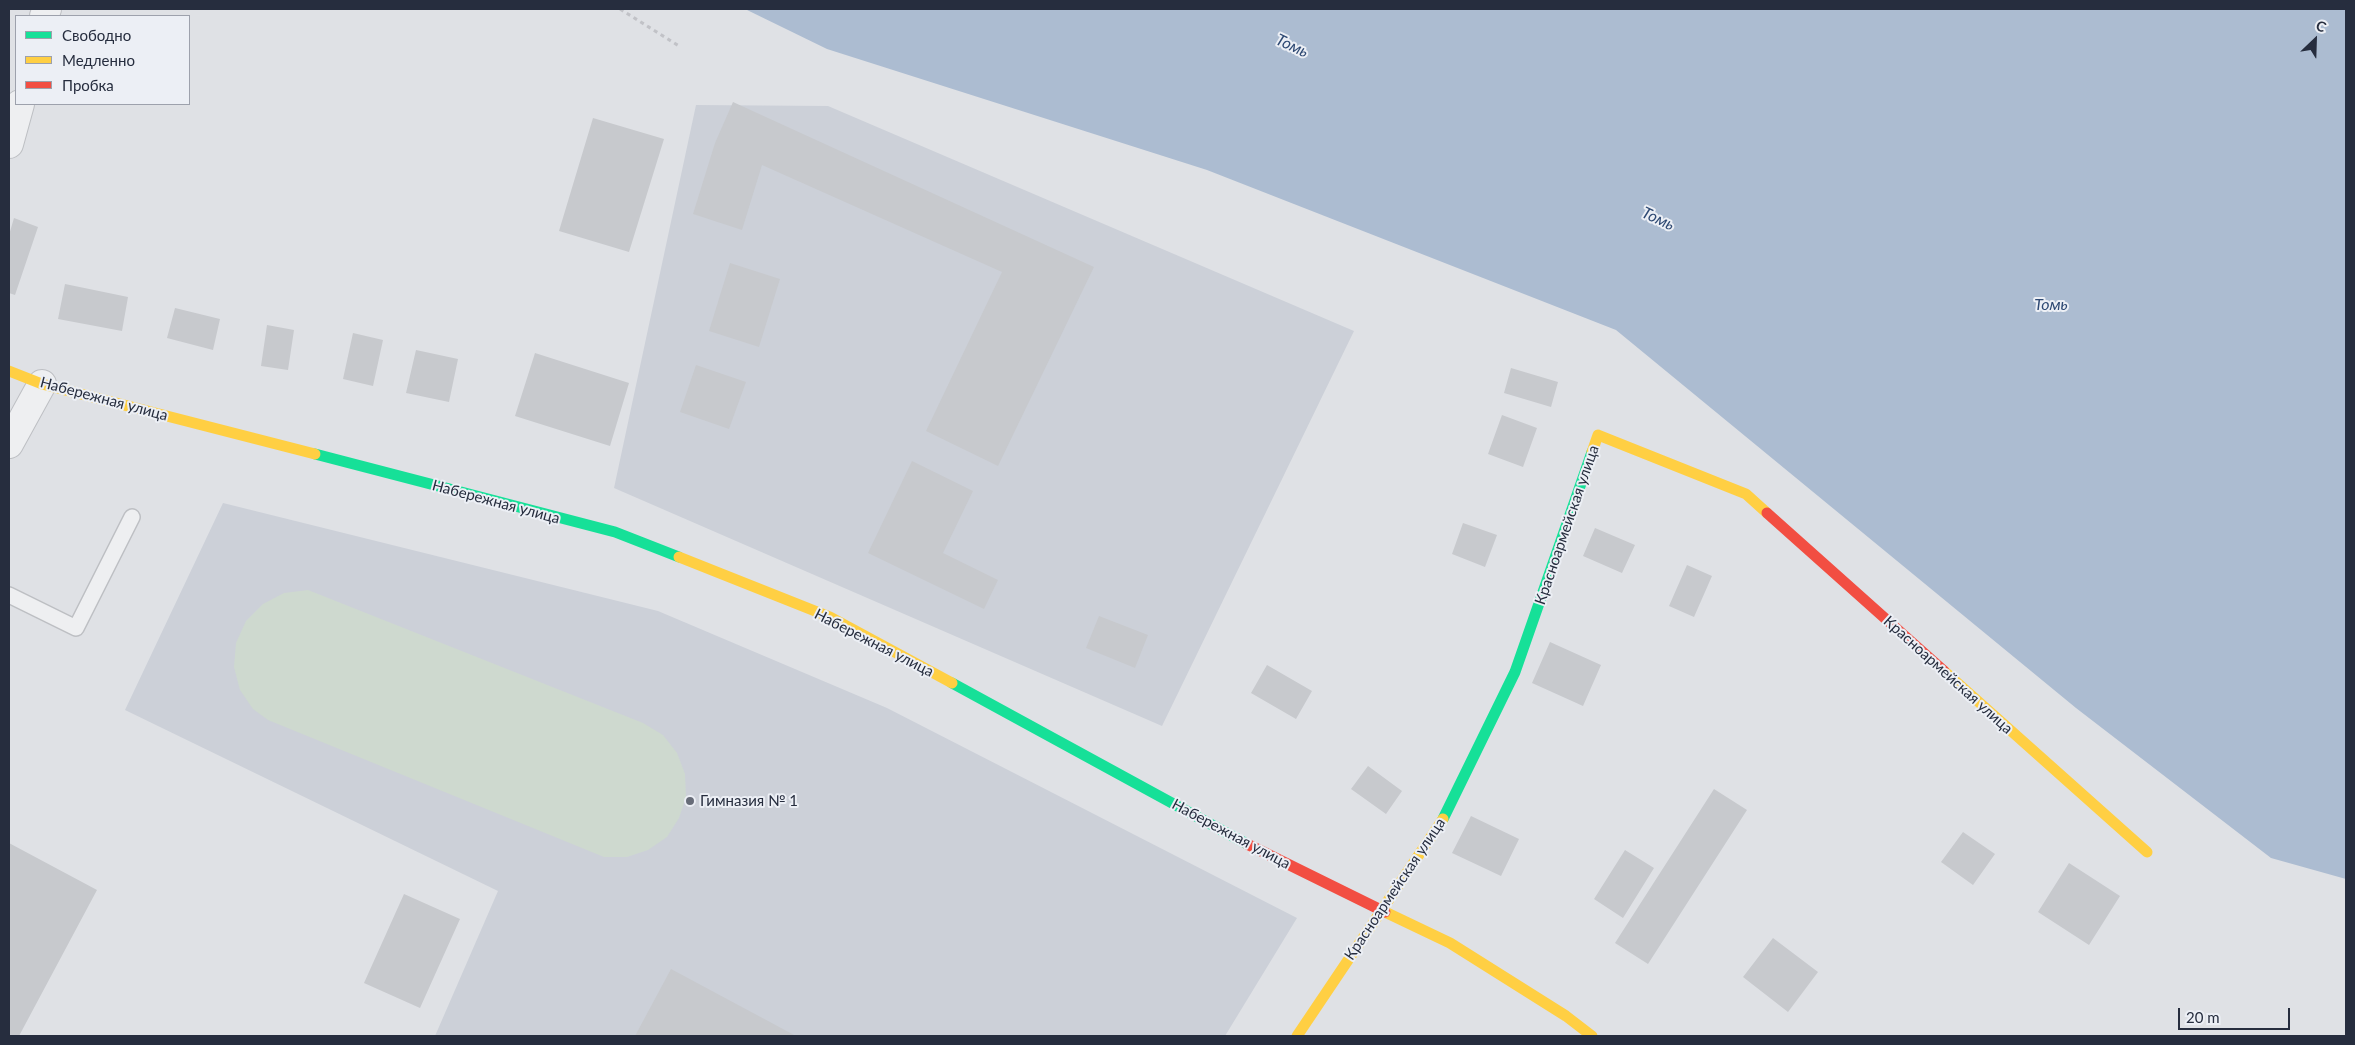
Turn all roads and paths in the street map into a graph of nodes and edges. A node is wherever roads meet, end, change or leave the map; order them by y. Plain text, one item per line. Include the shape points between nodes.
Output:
1 (620, 9) edge
2 (679, 46) dead end
3 (20, 105) edge
4 (9, 144) edge
5 (9, 371) edge
6 (42, 384) junction
7 (9, 444) edge
8 (132, 517) dead end
9 (9, 595) edge
10 (2147, 852) dead end
11 (1381, 910) junction
12 (1297, 1036) edge
13 (1592, 1036) edge

1 - 2 path
3 - 4 street
5 - 6 street, Набережная улица
6 - 7 street
6 - 11 street, Набережная улица via 615,532 830,617 1281,862
8 - 9 lane via 76,628
10 - 11 street, Красноармейская улица via 1746,494 1598,435 1514,672 1441,823
11 - 12 street, Красноармейская улица
11 - 13 street, Набережная улица via 1450,943

